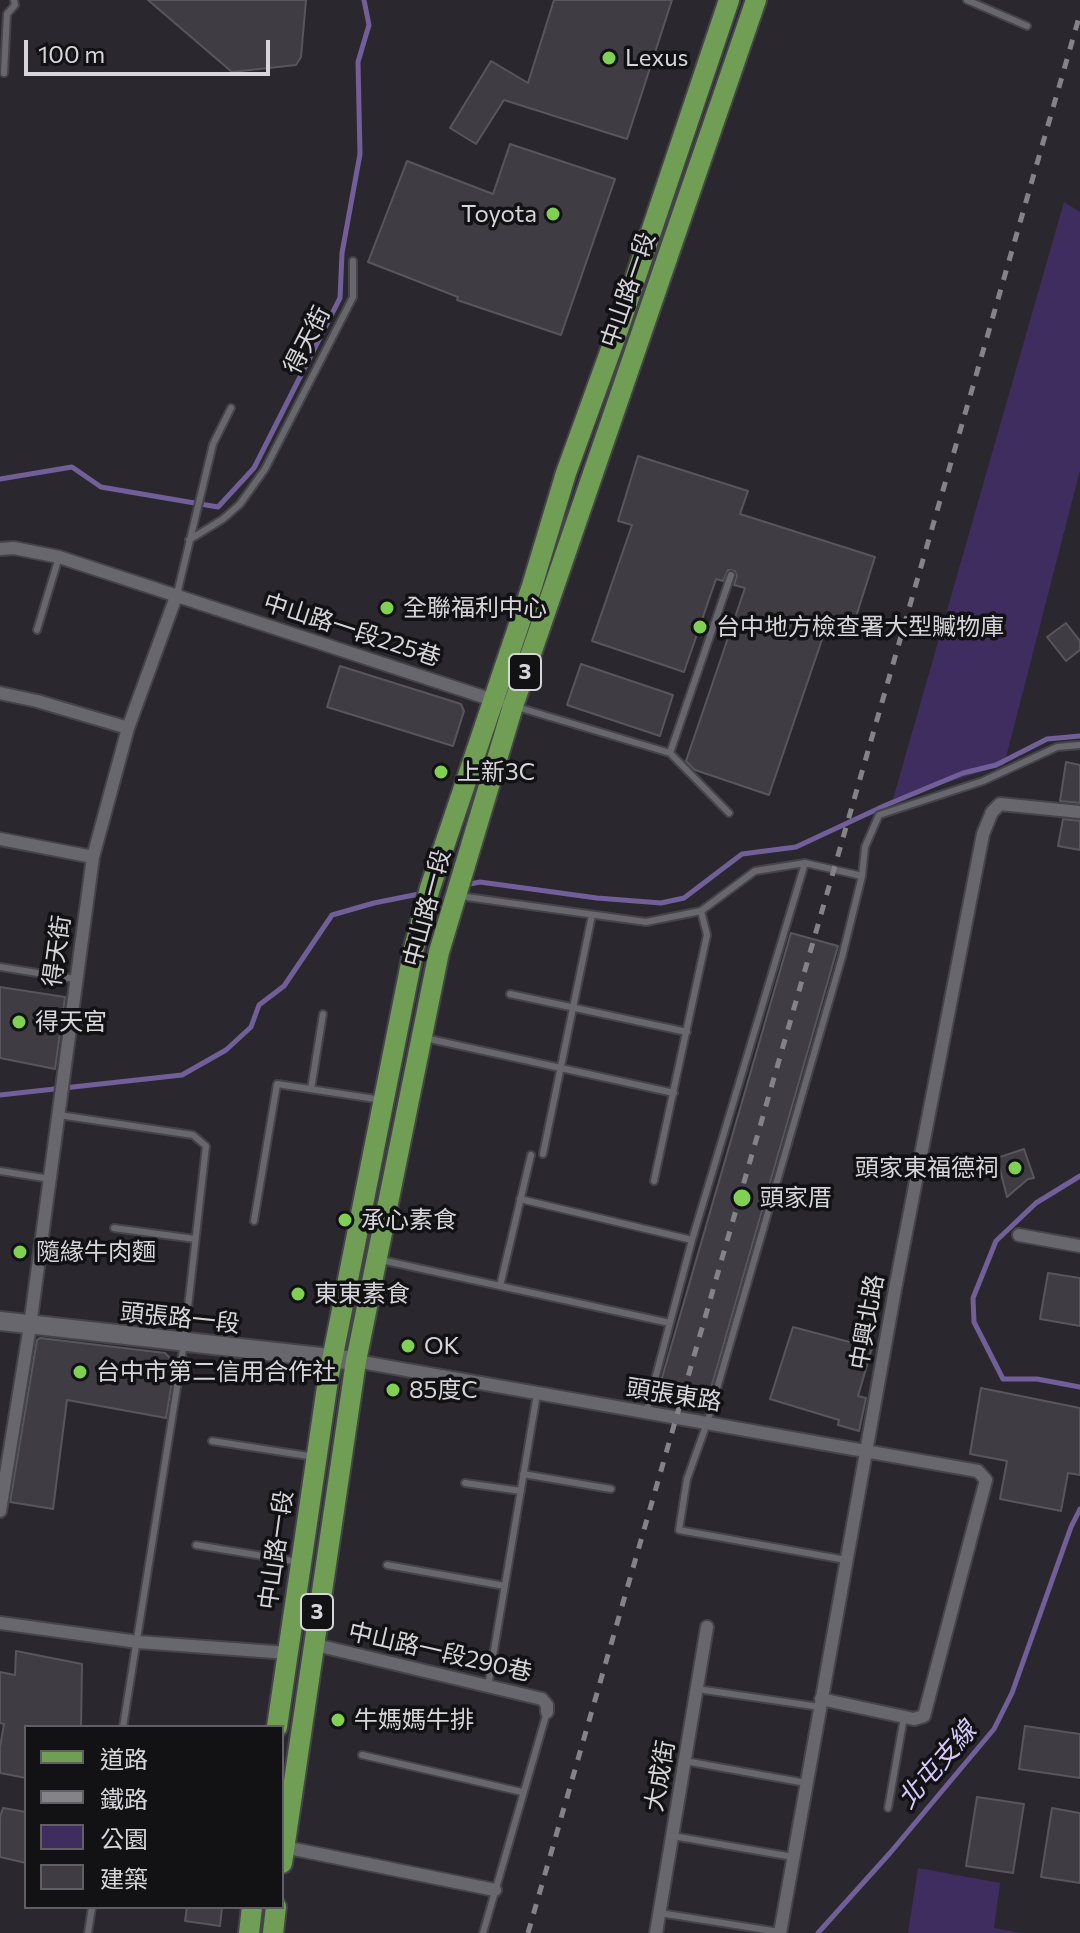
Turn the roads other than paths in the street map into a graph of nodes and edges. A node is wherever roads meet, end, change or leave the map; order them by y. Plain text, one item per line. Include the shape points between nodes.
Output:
1 (14, 0) edge
2 (729, 0) edge
3 (756, 0) edge
4 (967, 0) edge
5 (1027, 26) dead end
6 (4, 73) dead end
7 (353, 261) dead end
8 (231, 408) dead end
9 (189, 540) junction
10 (0, 549) edge
11 (59, 557) junction
12 (731, 575) dead end
13 (177, 594) junction
14 (37, 630) dead end
15 (0, 693) edge
16 (493, 700) junction
17 (513, 706) junction
18 (128, 728) junction
19 (1080, 745) edge
20 (670, 753) junction
21 (1080, 812) edge
22 (729, 813) dead end
23 (0, 839) edge
24 (93, 857) junction
25 (805, 863) junction
26 (862, 876) junction
27 (455, 895) junction
28 (701, 911) junction
29 (592, 915) junction
30 (0, 967) edge
31 (75, 979) junction
32 (510, 994) dead end
33 (573, 1008) junction
34 (323, 1014) dead end
35 (687, 1032) junction
36 (422, 1037) junction
37 (561, 1067) junction
38 (311, 1089) junction
39 (674, 1093) junction
40 (385, 1101) junction
41 (59, 1115) junction
42 (543, 1154) dead end
43 (531, 1155) dead end
44 (0, 1171) edge
45 (50, 1179) junction
46 (654, 1181) dead end
47 (520, 1199) junction
48 (254, 1221) dead end
49 (114, 1228) dead end
50 (1019, 1235) dead end
51 (195, 1239) junction
52 (692, 1240) junction
53 (1080, 1246) edge
54 (378, 1259) junction
55 (500, 1286) junction
56 (0, 1321) edge
57 (670, 1323) junction
58 (30, 1326) junction
59 (184, 1343) junction
60 (332, 1357) junction
61 (356, 1361) junction
62 (537, 1394) junction
63 (646, 1413) junction
64 (707, 1423) junction
65 (212, 1441) dead end
66 (866, 1449) junction
67 (315, 1457) junction
68 (523, 1474) junction
69 (465, 1483) dead end
70 (611, 1489) dead end
71 (521, 1491) junction
72 (0, 1511) edge
73 (196, 1545) dead end
74 (846, 1560) junction
75 (300, 1562) junction
76 (387, 1565) dead end
77 (505, 1586) junction
78 (0, 1623) edge
79 (707, 1627) dead end
80 (138, 1642) junction
81 (312, 1644) junction
82 (288, 1653) junction
83 (488, 1686) junction
84 (697, 1689) junction
85 (820, 1703) junction
86 (547, 1712) joint
87 (904, 1717) junction
88 (123, 1725) edge
89 (277, 1725) edge
90 (362, 1755) dead end
91 (685, 1761) junction
92 (806, 1783) junction
93 (522, 1792) junction
94 (888, 1808) dead end
95 (673, 1836) junction
96 (284, 1848) edge
97 (284, 1855) edge
98 (793, 1857) junction
99 (495, 1890) junction
100 (92, 1909) edge
101 (252, 1909) edge
102 (276, 1909) edge
103 (660, 1913) junction
104 (88, 1933) edge
105 (249, 1933) edge
106 (273, 1933) edge
107 (483, 1933) edge
108 (656, 1933) edge
109 (780, 1933) edge

1 - 6 lane via 7,14
2 - 16 main road, 中山路一段 / 3
3 - 17 main road, 中山路一段 / 3
4 - 5 lane
7 - 9 lane, 得天街 via 353,297 265,469 240,504
8 - 9 lane via 213,444
9 - 13 lane
10 - 11 street, 中山路一段225巷
11 - 13 street, 中山路一段225巷
11 - 14 lane
12 - 20 lane
13 - 16 street, 中山路一段225巷
13 - 18 street, 得天街
15 - 18 street
16 - 17 street, 中山路一段225巷
16 - 40 main road, 中山路一段 / 3 via 430,888
17 - 20 lane
17 - 27 main road, 中山路一段 / 3
18 - 24 street, 得天街
19 - 26 lane via 1057,747 983,781 879,815 865,847
20 - 22 lane
21 - 66 street, 中興北路 via 1000,804 983,834
23 - 24 street
24 - 31 street, 得天街
25 - 26 lane
25 - 28 lane via 755,871
25 - 52 lane
26 - 64 lane
27 - 29 lane
27 - 36 main road, 中山路一段 / 3
28 - 29 lane via 646,922
28 - 35 lane via 707,935
29 - 33 lane
30 - 31 lane
31 - 41 street, 得天街
32 - 33 lane
33 - 35 lane
33 - 37 lane
34 - 38 lane
35 - 39 lane
36 - 37 lane
36 - 54 main road, 中山路一段 / 3
37 - 39 lane
37 - 42 lane
38 - 40 lane
38 - 48 lane via 277,1084
39 - 46 lane
40 - 60 main road, 中山路一段 / 3
41 - 45 street, 得天街
41 - 51 lane via 193,1135 206,1146
43 - 47 lane
44 - 45 lane
45 - 58 street, 得天街
47 - 52 lane
47 - 55 lane
49 - 51 lane
50 - 53 street
51 - 59 lane
52 - 57 lane
54 - 55 lane
54 - 61 main road, 中山路一段 / 3
55 - 57 lane
56 - 58 street, 頭張路一段
57 - 63 lane
58 - 59 street, 頭張路一段
58 - 72 street, 得天街
59 - 60 street, 頭張路一段
59 - 80 lane
60 - 61 street, 頭張路一段
60 - 67 main road, 中山路一段 / 3
61 - 62 street, 頭張東路
61 - 81 main road, 中山路一段 / 3
62 - 63 street, 頭張東路
62 - 68 lane
63 - 64 street, 頭張東路
64 - 66 street, 頭張東路
64 - 74 lane via 687,1479 679,1530
65 - 67 lane
66 - 74 street, 中興北路
66 - 87 street, 頭張東路 via 978,1471 986,1480 924,1716
67 - 75 main road, 中山路一段 / 3
68 - 70 lane
68 - 71 lane
69 - 71 lane
71 - 77 lane
73 - 75 lane
74 - 85 street, 中興北路
75 - 82 main road, 中山路一段 / 3
76 - 77 lane
77 - 83 lane
78 - 80 street
79 - 84 street, 大成街
80 - 82 street
80 - 88 lane
81 - 83 street, 中山路一段290巷
81 - 96 main road, 中山路一段 / 3
82 - 89 main road, 中山路一段 / 3
83 - 86 street, 中山路一段290巷 via 542,1699
84 - 85 lane
84 - 91 street, 大成街
85 - 87 street
85 - 92 street, 中興北路
86 - 93 lane
87 - 94 lane
90 - 93 lane
91 - 92 lane
91 - 95 street, 大成街
92 - 98 street, 中興北路
93 - 99 lane
95 - 98 lane
95 - 103 street, 大成街
97 - 99 street
98 - 109 street, 中興北路
99 - 107 lane
100 - 104 lane
101 - 105 main road
102 - 106 main road
103 - 108 street, 大成街
103 - 109 lane

